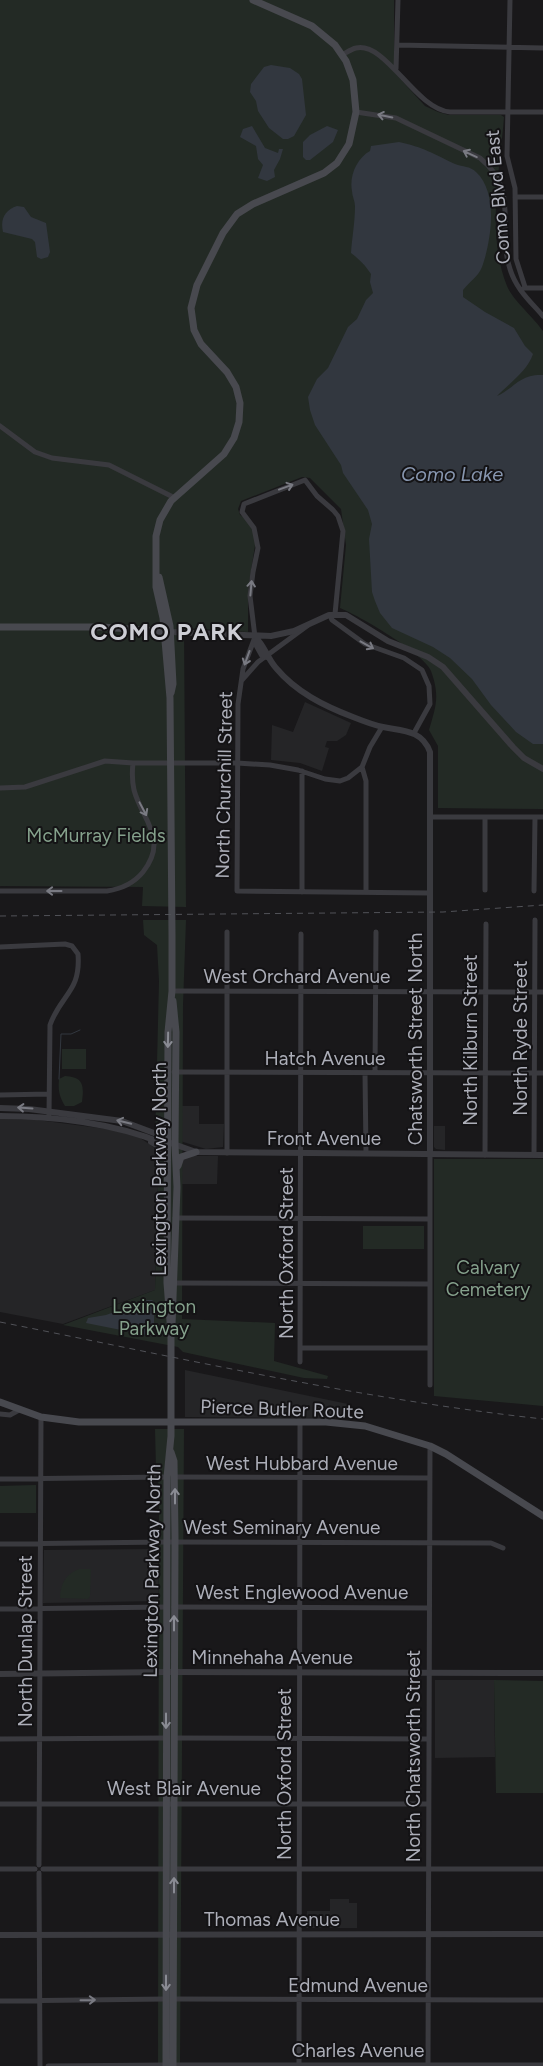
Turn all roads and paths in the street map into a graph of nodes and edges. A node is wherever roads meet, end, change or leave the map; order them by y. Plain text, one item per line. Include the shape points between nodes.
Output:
1 (253, 0) edge
2 (398, 0) edge
3 (510, 0) edge
4 (397, 45) junction
5 (509, 48) junction
6 (543, 48) edge
7 (342, 55) junction
8 (396, 69) junction
9 (356, 112) junction
10 (543, 112) edge
11 (507, 113) junction
12 (515, 197) junction
13 (543, 197) edge
14 (522, 288) junction
15 (543, 288) edge
16 (543, 316) edge
17 (0, 426) edge
18 (175, 498) junction
19 (333, 614) junction
20 (310, 623) junction
21 (0, 627) edge
22 (167, 631) junction
23 (255, 637) junction
24 (267, 657) junction
25 (242, 680) junction
26 (382, 726) junction
27 (414, 733) junction
28 (132, 763) junction
29 (167, 763) junction
30 (237, 763) junction
31 (362, 767) junction
32 (543, 768) edge
33 (302, 771) junction
34 (0, 788) edge
35 (431, 817) junction
36 (485, 817) junction
37 (535, 817) junction
38 (543, 817) edge
39 (485, 890) dead end
40 (0, 891) edge
41 (534, 891) dead end
42 (302, 892) junction
43 (366, 892) junction
44 (430, 893) junction
45 (535, 920) dead end
46 (486, 924) dead end
47 (227, 932) dead end
48 (376, 932) dead end
49 (301, 934) dead end
50 (0, 947) edge
51 (172, 991) junction
52 (227, 991) junction
53 (301, 991) junction
54 (376, 992) junction
55 (430, 992) junction
56 (485, 992) junction
57 (535, 992) junction
58 (543, 992) edge
59 (168, 1071) junction
60 (176, 1072) junction
61 (227, 1072) junction
62 (301, 1073) junction
63 (365, 1073) junction
64 (375, 1073) junction
65 (430, 1073) junction
66 (485, 1073) junction
67 (535, 1073) junction
68 (543, 1073) edge
69 (49, 1094) junction
70 (0, 1095) edge
71 (0, 1108) edge
72 (49, 1111) junction
73 (0, 1116) edge
74 (49, 1119) junction
75 (140, 1134) junction
76 (168, 1142) junction
77 (175, 1145) junction
78 (196, 1152) junction
79 (226, 1153) junction
80 (301, 1153) junction
81 (366, 1153) junction
82 (430, 1154) junction
83 (485, 1155) junction
84 (534, 1155) junction
85 (543, 1155) edge
86 (168, 1163) junction
87 (176, 1171) junction
88 (175, 1218) junction
89 (301, 1219) junction
90 (430, 1219) junction
91 (171, 1283) junction
92 (300, 1284) junction
93 (430, 1284) junction
94 (301, 1348) junction
95 (429, 1348) junction
96 (300, 1362) dead end
97 (430, 1385) dead end
98 (0, 1402) edge
99 (19, 1410) junction
100 (0, 1414) edge
101 (41, 1416) junction
102 (300, 1422) junction
103 (430, 1446) junction
104 (171, 1477) junction
105 (300, 1477) junction
106 (429, 1478) junction
107 (0, 1479) edge
108 (40, 1479) junction
109 (543, 1516) edge
110 (167, 1542) junction
111 (175, 1542) junction
112 (299, 1542) junction
113 (429, 1543) junction
114 (0, 1544) edge
115 (40, 1544) junction
116 (503, 1548) dead end
117 (171, 1607) junction
118 (40, 1608) junction
119 (300, 1608) junction
120 (429, 1608) junction
121 (0, 1609) edge
122 (170, 1672) junction
123 (428, 1672) junction
124 (40, 1673) junction
125 (299, 1673) junction
126 (543, 1673) edge
127 (0, 1674) edge
128 (170, 1738) junction
129 (299, 1738) junction
130 (0, 1739) edge
131 (40, 1739) junction
132 (428, 1739) junction
133 (170, 1803) junction
134 (300, 1803) junction
135 (0, 1804) edge
136 (40, 1804) junction
137 (428, 1804) junction
138 (0, 1869) edge
139 (39, 1869) junction
140 (170, 1869) junction
141 (300, 1869) junction
142 (428, 1869) junction
143 (543, 1869) edge
144 (170, 1934) junction
145 (299, 1934) junction
146 (428, 1934) junction
147 (543, 1934) edge
148 (0, 1935) edge
149 (39, 1935) junction
150 (170, 1999) junction
151 (299, 2000) junction
152 (428, 2000) junction
153 (543, 2000) edge
154 (0, 2001) edge
155 (39, 2001) junction
156 (169, 2065) edge
157 (299, 2065) edge
158 (40, 2066) edge
159 (48, 2066) edge
160 (428, 2066) edge
161 (543, 2066) edge

1 - 7 main road, Lexington Parkway North via 312,26 329,38
2 - 4 street
3 - 5 street
4 - 5 street
4 - 8 street
5 - 6 street
5 - 11 street
7 - 8 street, Como Blvd East via 362,48
7 - 9 main road, Lexington Parkway North via 353,80
8 - 11 street, Como Blvd East via 434,108
14 -> 9 street via 510,271 503,189 490,167 480,158 396,118
9 - 18 main road, Lexington Parkway North via 349,144 337,163 324,173 237,214 223,233 197,285 191,308 194,330 205,350 232,379 240,416 234,438 224,454
10 - 11 street
11 - 12 street, Como Blvd East via 507,156
12 - 13 street
12 - 14 street, Como Blvd East via 515,246
14 - 15 street
14 - 16 street
17 - 18 street via 35,452 52,458 109,465
18 - 22 main road, Lexington Parkway North via 160,520 156,540 157,596
19 - 20 street
23 -> 19 street, North Churchill Street via 250,596 258,543 242,506 305,480 338,516 343,531
19 -> 27 street via 332,620 365,644 404,658 422,670 430,686 430,704
19 - 32 street via 350,617 388,641 439,664 524,758
20 - 23 street via 285,634
20 - 24 street, North Churchill Street
21 - 22 main road
22 - 23 street
22 - 29 main road, Lexington Parkway North via 170,698
23 - 24 street via 262,655
23 -> 25 street, North Churchill Street
24 - 25 street, North Churchill Street
24 - 26 street via 284,677 309,697
25 - 30 street, North Churchill Street via 238,704
26 - 27 street
26 - 31 street
27 - 35 street, Chatsworth Street North via 427,744 432,757
28 - 29 street
28 - 34 street via 105,760 25,788
28 -> 40 street via 134,790 153,837 149,862 138,878 120,889 107,891
29 - 30 street
29 - 51 main road, Lexington Parkway North
30 - 33 street
30 - 42 street, North Churchill Street via 237,891
31 - 33 street via 340,781
31 - 43 street via 366,781
33 - 42 street
35 - 36 street
35 - 44 street, Chatsworth Street North
36 - 37 street
36 - 39 street
37 - 38 street
37 - 41 street
42 - 43 street
43 - 44 street
44 - 55 street, Chatsworth Street North
45 - 57 street, North Ryde Street
46 - 56 street, North Kilburn Street
47 - 52 street
48 - 54 street
49 - 53 street, North Oxford Street
50 - 69 street via 64,944 72,946 78,954 76,983 50,1024
51 - 52 street, West Orchard Avenue
51 -> 59 main road, Lexington Parkway North
51 - 60 main road, Lexington Parkway North
52 - 53 street, West Orchard Avenue
52 - 61 street
53 - 54 street, West Orchard Avenue
53 - 62 street, North Oxford Street
54 - 55 street, West Orchard Avenue
54 - 64 street
55 - 56 street, West Orchard Avenue
55 - 65 street, Chatsworth Street North
56 - 57 street, West Orchard Avenue
56 - 66 street, North Kilburn Street
57 - 58 street, West Orchard Avenue
57 - 67 street, North Ryde Street
59 - 60 street, Hatch Avenue
59 - 76 main road, Lexington Parkway North
60 - 61 street, Hatch Avenue
60 - 77 main road, Lexington Parkway North
61 - 62 street, Hatch Avenue
61 - 79 street
62 - 63 street, Hatch Avenue
62 - 80 street, North Oxford Street
63 - 64 street, Hatch Avenue
63 - 81 street
64 - 65 street, Hatch Avenue
65 - 66 street, Hatch Avenue
65 - 82 street, Chatsworth Street North
66 - 67 street, Hatch Avenue
66 - 83 street, North Kilburn Street
67 - 68 street, Hatch Avenue
67 - 84 street, North Ryde Street
69 - 70 street
69 - 72 street
72 -> 71 street
72 - 74 street
76 -> 72 street via 162,1136 122,1121
73 - 74 street
74 - 75 street via 120,1128
75 - 76 street via 162,1144
75 - 86 street via 158,1146
76 - 77 street, Front Avenue
76 - 86 main road, Lexington Parkway North
77 - 78 street, Front Avenue
77 - 87 main road, Lexington Parkway North
78 - 79 street, Front Avenue
78 - 87 main road via 181,1157
79 - 80 street, Front Avenue
80 - 81 street, Front Avenue
80 - 89 street, North Oxford Street
81 - 82 street, Front Avenue
82 - 83 street, Front Avenue
82 - 90 street, Chatsworth Street North
83 - 84 street, Front Avenue
84 - 85 street, Front Avenue
86 - 91 main road, Lexington Parkway North
87 - 88 main road, Lexington Parkway North
88 - 89 street
88 - 91 main road, Lexington Parkway North
89 - 90 street
89 - 92 street, North Oxford Street
90 - 93 street, Chatsworth Street North
91 - 92 street
91 - 104 main road, Lexington Parkway North via 174,1315 171,1334 171,1452 168,1461
92 - 93 street
92 - 94 street, North Oxford Street
93 - 95 street, Chatsworth Street North
94 - 95 street
94 - 96 street, North Oxford Street
95 - 97 street, Chatsworth Street North
98 - 99 main road, Pierce Butler Route
99 - 100 street via 10,1415
99 - 101 main road, Pierce Butler Route
101 - 102 main road, Pierce Butler Route via 87,1422
101 - 108 street, North Dunlap Street
102 - 103 main road, Pierce Butler Route via 365,1426
102 - 105 street, North Oxford Street
103 - 106 street, North Chatsworth Street
103 - 109 main road, Pierce Butler Route
104 - 105 street, West Hubbard Avenue
104 - 108 street, West Hubbard Avenue
104 - 110 main road, Lexington Parkway North
111 -> 104 main road, Lexington Parkway North
105 - 106 street, West Hubbard Avenue
105 - 112 street, North Oxford Street
106 - 113 street, North Chatsworth Street
107 - 108 street, West Hubbard Avenue
108 - 115 street, North Dunlap Street
110 - 111 street, West Seminary Avenue
110 - 115 street, West Seminary Avenue
110 - 117 main road, Lexington Parkway North
111 - 112 street, West Seminary Avenue
111 - 117 main road, Lexington Parkway North
112 - 113 street, West Seminary Avenue
112 - 119 street, North Oxford Street
113 - 116 street, West Seminary Avenue via 491,1543
113 - 120 street, North Chatsworth Street
114 - 115 street, West Seminary Avenue
115 - 118 street, North Dunlap Street
117 - 118 street, West Englewood Avenue
117 - 119 street, West Englewood Avenue
117 - 122 main road, Lexington Parkway North
118 - 121 street, West Englewood Avenue
118 - 124 street, North Dunlap Street
119 - 120 street, West Englewood Avenue
119 - 125 street, North Oxford Street
120 - 123 street, North Chatsworth Street
122 - 124 street, Minnehaha Avenue
122 - 125 street, Minnehaha Avenue
122 - 128 main road, Lexington Parkway North
123 - 125 street, Minnehaha Avenue
123 - 126 street, Minnehaha Avenue
123 - 132 street, North Chatsworth Street
124 - 127 street, Minnehaha Avenue
124 - 131 street, North Dunlap Street
125 - 129 street, North Oxford Street
128 - 129 street
128 - 131 street
128 - 133 main road, Lexington Parkway North
129 - 132 street
129 - 134 street, North Oxford Street
130 - 131 street
131 - 136 street, North Dunlap Street
132 - 137 street, North Chatsworth Street
133 - 134 street, West Blair Avenue
133 - 136 street, West Blair Avenue
133 - 140 main road, Lexington Parkway North
134 - 137 street, West Blair Avenue
134 - 141 street, North Oxford Street
135 - 136 street, West Blair Avenue
136 - 139 street, North Dunlap Street
137 - 142 street, North Chatsworth Street
138 - 139 street
139 - 140 street
139 - 149 street, North Dunlap Street
140 - 141 street
140 - 144 main road, Lexington Parkway North
141 - 142 street
141 - 145 street, North Oxford Street
142 - 143 street
142 - 146 street, North Chatsworth Street
144 - 145 street, Thomas Avenue
144 - 149 street, Thomas Avenue
144 - 150 main road, Lexington Parkway North
145 - 146 street, Thomas Avenue
145 - 151 street, North Oxford Street
146 - 147 street, Thomas Avenue
146 - 152 street, North Chatsworth Street
148 - 149 street, Thomas Avenue
149 - 155 street, North Dunlap Street
150 - 151 street, Edmund Avenue
155 -> 150 street, Edmund Avenue
150 - 156 main road, Lexington Parkway North
151 - 152 street, Edmund Avenue
151 - 157 street, North Oxford Street
152 - 153 street, Edmund Avenue
152 - 160 street, North Chatsworth Street
154 - 155 street, Edmund Avenue
155 - 158 street, North Dunlap Street
156 - 157 street, Charles Avenue
156 - 159 street, Charles Avenue
157 - 160 street, Charles Avenue
160 - 161 street, Charles Avenue

